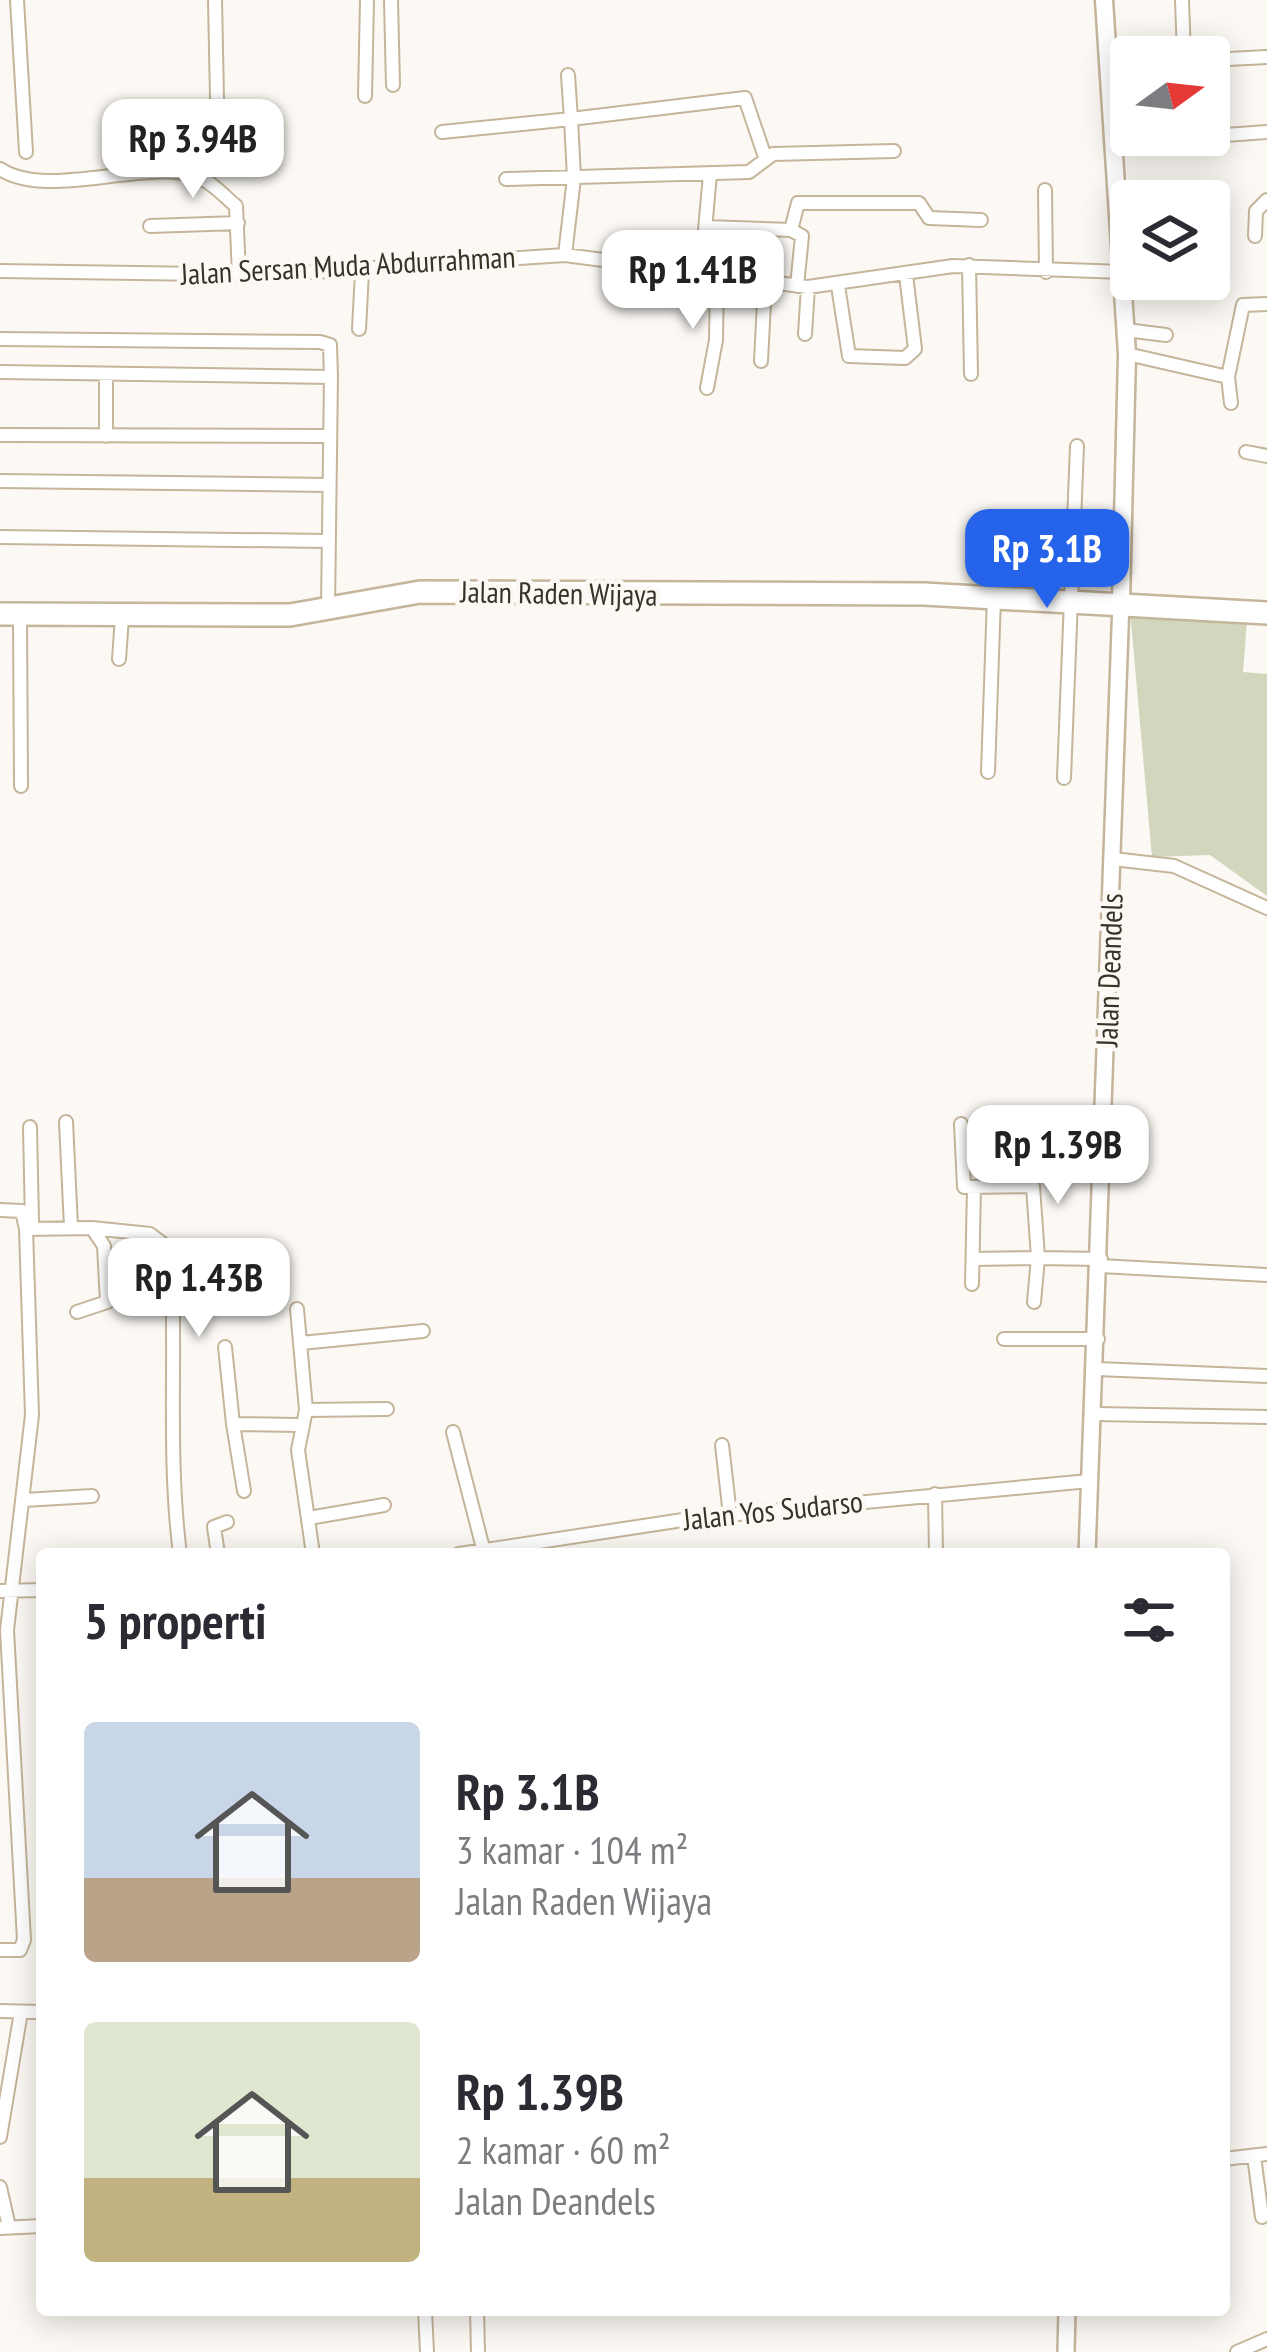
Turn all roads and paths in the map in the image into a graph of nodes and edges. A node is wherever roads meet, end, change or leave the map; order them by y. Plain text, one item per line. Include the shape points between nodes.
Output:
1 (17, 0) edge
2 (215, 0) edge
3 (368, 0) edge
4 (391, 0) edge
5 (1104, 0) edge
6 (1182, 0) edge
7 (1183, 36) edge
8 (1267, 57) edge
9 (1230, 59) edge
10 (568, 75) dead end
11 (1110, 78) edge
12 (393, 85) dead end
13 (365, 96) dead end
14 (571, 119) junction
15 (1267, 131) edge
16 (442, 132) dead end
17 (1230, 134) edge
18 (218, 147) dead end
19 (26, 152) dead end
20 (894, 152) dead end
21 (765, 157) junction
22 (0, 169) edge
23 (710, 174) junction
24 (574, 178) junction
25 (506, 179) dead end
26 (1045, 190) dead end
27 (1267, 200) edge
28 (981, 220) dead end
29 (238, 223) junction
30 (150, 226) dead end
31 (706, 226) junction
32 (791, 230) junction
33 (1255, 236) dead end
34 (565, 255) junction
35 (969, 266) junction
36 (0, 271) edge
37 (362, 272) junction
38 (1046, 272) junction
39 (1110, 272) edge
40 (239, 275) junction
41 (906, 275) junction
42 (709, 276) junction
43 (765, 283) junction
44 (802, 286) junction
45 (838, 286) junction
46 (1125, 300) edge
47 (1267, 304) edge
48 (359, 329) dead end
49 (1126, 330) junction
50 (806, 334) dead end
51 (1166, 334) dead end
52 (0, 339) edge
53 (1127, 354) junction
54 (761, 361) dead end
55 (0, 372) edge
56 (971, 374) dead end
57 (106, 375) junction
58 (331, 377) junction
59 (1228, 377) junction
60 (707, 388) dead end
61 (1232, 403) dead end
62 (0, 436) edge
63 (106, 436) junction
64 (329, 436) junction
65 (1077, 446) dead end
66 (1246, 452) dead end
67 (1267, 456) edge
68 (0, 481) edge
69 (328, 485) junction
70 (0, 537) edge
71 (327, 541) junction
72 (994, 596) junction
73 (1071, 600) junction
74 (1120, 602) junction
75 (328, 608) junction
76 (10, 614) edge
77 (1267, 614) edge
78 (122, 617) junction
79 (119, 659) dead end
80 (988, 772) dead end
81 (1064, 778) dead end
82 (21, 786) dead end
83 (1113, 862) junction
84 (1267, 908) edge
85 (66, 1122) dead end
86 (961, 1124) dead end
87 (1014, 1125) dead end
88 (30, 1127) dead end
89 (1017, 1184) junction
90 (974, 1187) junction
91 (0, 1210) edge
92 (70, 1227) junction
93 (29, 1228) junction
94 (92, 1228) junction
95 (1037, 1258) junction
96 (973, 1259) junction
97 (1101, 1263) junction
98 (1267, 1275) edge
99 (971, 1284) dead end
100 (1034, 1302) dead end
101 (297, 1309) dead end
102 (77, 1312) dead end
103 (423, 1331) dead end
104 (1004, 1340) dead end
105 (1098, 1340) junction
106 (301, 1342) junction
107 (225, 1347) dead end
108 (1097, 1370) junction
109 (1267, 1376) edge
110 (387, 1409) dead end
111 (305, 1411) junction
112 (1095, 1414) junction
113 (1267, 1417) edge
114 (232, 1424) junction
115 (298, 1425) junction
116 (453, 1432) dead end
117 (722, 1444) dead end
118 (1089, 1481) junction
119 (244, 1491) dead end
120 (935, 1494) junction
121 (92, 1496) dead end
122 (24, 1500) junction
123 (383, 1505) dead end
124 (730, 1515) junction
125 (309, 1518) junction
126 (227, 1522) dead end
127 (180, 1548) edge
128 (217, 1548) edge
129 (312, 1548) edge
130 (483, 1548) edge
131 (511, 1548) edge
132 (936, 1548) edge
133 (1087, 1548) edge
134 (6, 1590) edge
135 (9, 1767) edge
136 (0, 1950) edge
137 (0, 2012) edge
138 (21, 2012) junction
139 (36, 2012) edge
140 (3, 2131) edge
141 (1260, 2155) edge
142 (1230, 2158) edge
143 (0, 2187) edge
144 (1262, 2217) dead end
145 (36, 2226) edge
146 (5, 2228) edge
147 (425, 2316) edge
148 (476, 2316) edge
149 (1067, 2316) edge
150 (1267, 2339) edge
151 (427, 2352) edge
152 (478, 2352) edge
153 (1066, 2352) edge
154 (1237, 2352) edge

1 - 19 street
2 - 18 street
3 - 13 street
4 - 12 street
5 - 11 main road
6 - 7 street
8 - 9 street
10 - 14 street
14 - 16 street
14 - 21 street via 747,98
14 - 24 street
15 - 17 street
20 - 21 street
21 - 23 street via 753,171
22 - 29 street via 30,182 193,176 236,206
23 - 24 street
23 - 31 street
24 - 25 street
24 - 34 street
26 - 38 street
27 - 33 street via 1256,211
28 - 32 street via 929,218 919,202 798,203
29 - 30 street
29 - 40 street
31 - 32 street
31 - 42 street
32 - 44 street via 802,236
34 - 37 street, Jalan Sersan Muda Abdurrahman
34 - 42 street, Jalan Sersan Muda Abdurrahman
35 - 38 street, Jalan Sersan Muda Abdurrahman
35 - 41 street, Jalan Sersan Muda Abdurrahman
35 - 56 street
36 - 40 street, Jalan Sersan Muda Abdurrahman
37 - 40 street, Jalan Sersan Muda Abdurrahman
37 - 48 street
38 - 39 street, Jalan Sersan Muda Abdurrahman
41 - 45 street, Jalan Sersan Muda Abdurrahman
41 - 45 street via 915,349 905,358 849,356
42 - 43 street, Jalan Sersan Muda Abdurrahman
42 - 60 street via 716,340
43 - 44 street, Jalan Sersan Muda Abdurrahman
43 - 54 street
44 - 45 street, Jalan Sersan Muda Abdurrahman
44 - 50 street
46 - 49 main road
47 - 59 street via 1243,304
49 - 51 street
49 - 53 main road
52 - 58 street via 320,342 330,345
53 - 59 street
53 - 74 main road
55 - 57 street
57 - 58 street
57 - 63 street
58 - 64 street
59 - 61 street
62 - 63 street
63 - 64 street
64 - 69 street
65 - 73 street
66 - 67 street
68 - 69 street
69 - 71 street
70 - 71 street
71 - 75 street
72 - 73 highway, Jalan Raden Wijaya
72 - 75 highway, Jalan Raden Wijaya via 420,592
72 - 80 street
73 - 74 highway, Jalan Raden Wijaya
73 - 81 street
74 - 77 highway, Jalan Raden Wijaya
74 - 83 street, Jalan Deandels
75 - 78 highway, Jalan Raden Wijaya
76 - 78 highway, Jalan Raden Wijaya
76 - 82 street
78 - 79 street
83 - 84 street via 1174,866
83 - 97 street, Jalan Deandels
85 - 92 street
86 - 90 street via 963,1184
87 - 89 street
88 - 93 street
89 - 90 street
89 - 95 street via 1033,1186
90 - 96 street
91 - 93 street via 22,1211
92 - 93 street
92 - 94 street
93 - 122 street via 32,1414
94 - 102 street via 104,1246 106,1302
94 - 127 street via 150,1234 171,1250 169,1404
95 - 96 street
95 - 97 street
95 - 100 street
96 - 99 street
97 - 98 street
97 - 105 street, Jalan Deandels
101 - 106 street
103 - 106 street
104 - 105 street
105 - 108 street, Jalan Deandels
106 - 111 street
107 - 114 street
108 - 109 street
108 - 112 street, Jalan Deandels
110 - 111 street
111 - 115 street
112 - 113 street
112 - 118 street, Jalan Deandels
114 - 115 street
114 - 119 street
115 - 125 street
116 - 130 street
117 - 124 street
118 - 120 street, Jalan Yos Sudarso
118 - 133 street, Jalan Deandels
120 - 124 street, Jalan Yos Sudarso
120 - 132 street
121 - 122 street
122 - 134 street
123 - 125 street
124 - 131 street, Jalan Yos Sudarso
125 - 129 street
126 - 128 street via 213,1530
134 - 135 street
135 - 136 street via 23,1946
137 - 138 street
138 - 139 street
138 - 140 street
141 - 142 street
141 - 144 street
143 - 146 street
145 - 146 street
147 - 151 street
148 - 152 street
149 - 153 street
150 - 154 street

